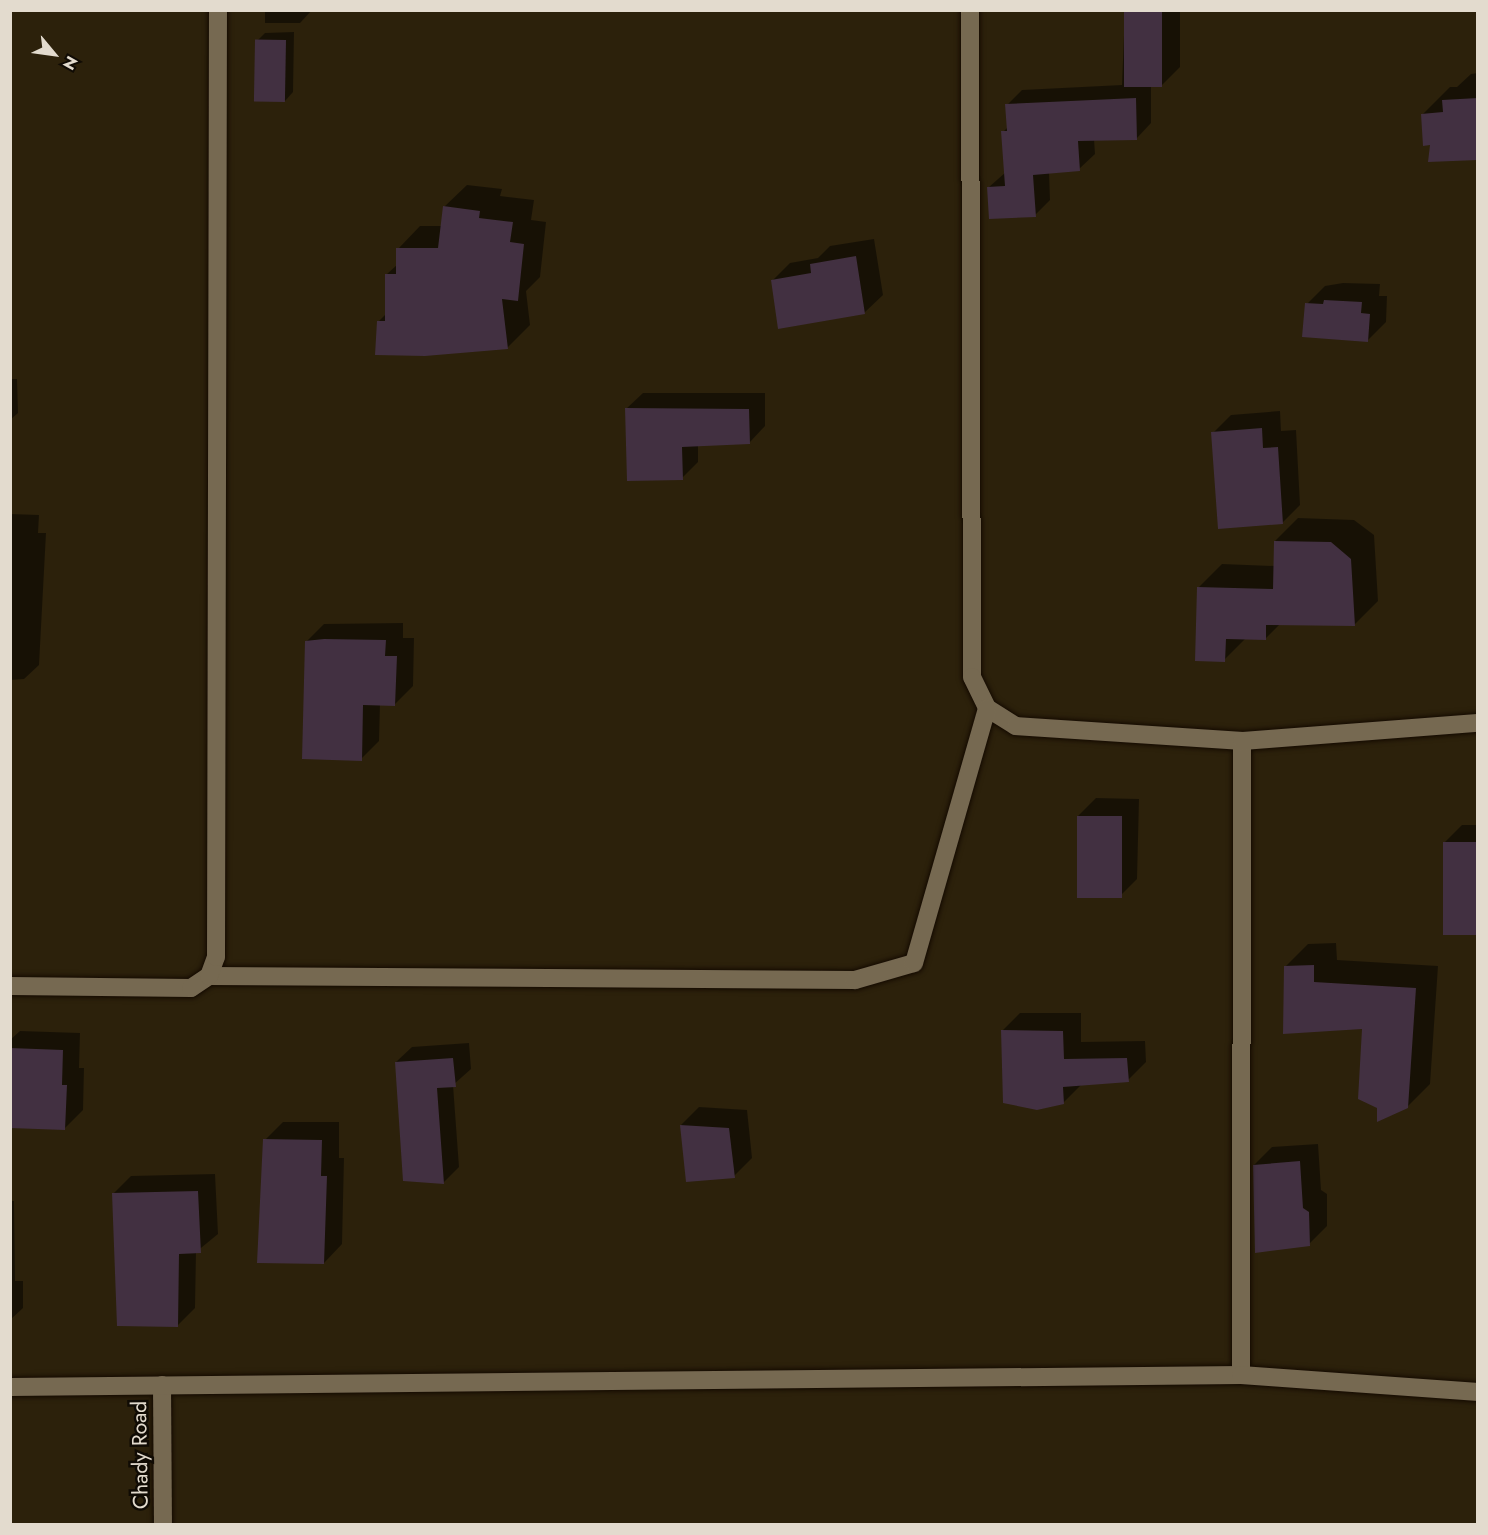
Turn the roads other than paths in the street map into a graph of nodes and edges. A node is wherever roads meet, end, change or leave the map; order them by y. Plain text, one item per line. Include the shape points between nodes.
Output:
1 (218, 10) edge
2 (970, 10) edge
3 (987, 708) junction
4 (1478, 723) edge
5 (1242, 741) junction
6 (209, 976) junction
7 (10, 986) edge
8 (1241, 1375) junction
9 (162, 1385) junction
10 (10, 1387) edge
11 (1478, 1392) edge
12 (164, 1524) edge

1 - 6 street via 216,957
2 - 3 street via 972,677
3 - 5 street via 1016,726
3 - 6 street via 914,963 855,980
4 - 5 street
5 - 8 street
6 - 7 street via 191,988
8 - 9 street
8 - 11 street
9 - 10 street
9 - 12 street, Chady Road

